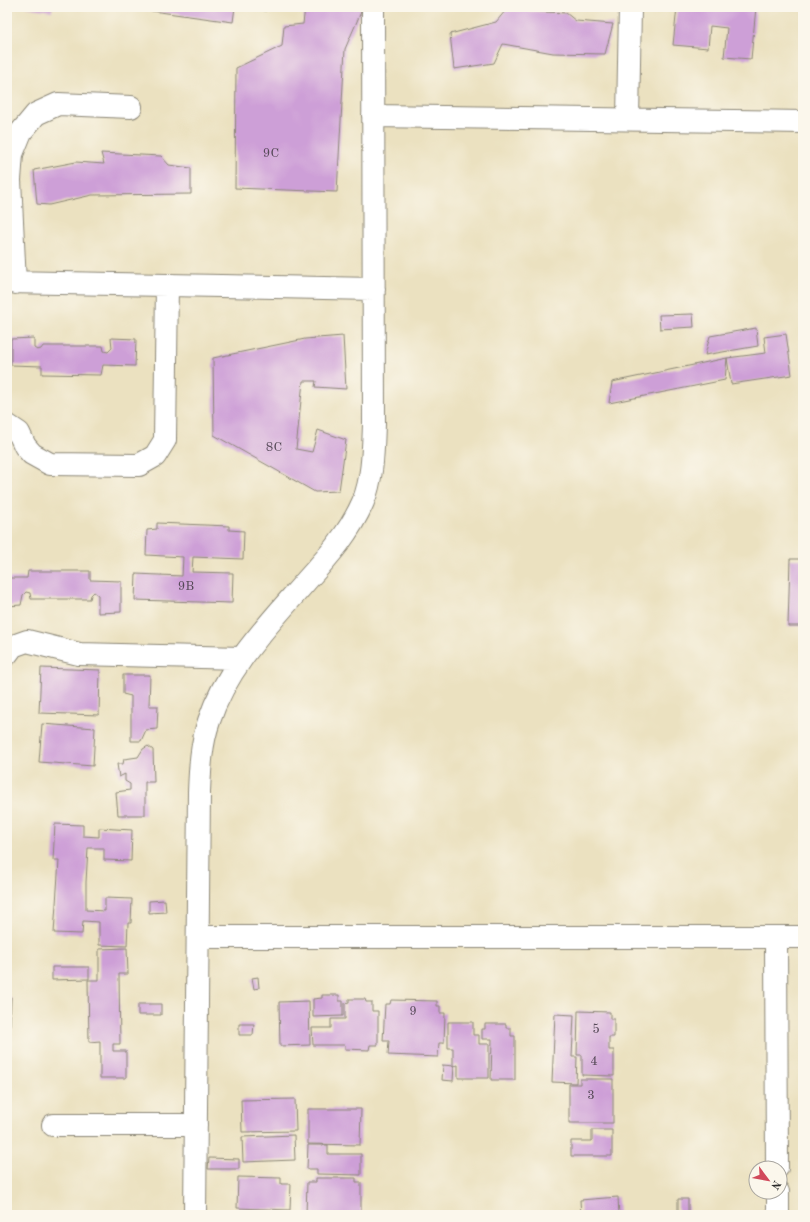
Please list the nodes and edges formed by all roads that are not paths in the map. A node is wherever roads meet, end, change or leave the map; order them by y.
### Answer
1 (373, 7) edge
2 (630, 7) edge
3 (131, 107) dead end
4 (373, 116) junction
5 (628, 119) junction
6 (803, 122) edge
7 (11, 282) edge
8 (167, 285) junction
9 (374, 289) junction
10 (7, 425) edge
11 (7, 654) edge
12 (241, 658) junction
13 (803, 936) edge
14 (198, 937) junction
15 (776, 937) junction
16 (53, 1125) dead end
17 (196, 1125) junction
18 (777, 1160) edge
19 (778, 1200) edge
20 (195, 1215) edge
21 (778, 1215) edge

1 - 4 street
2 - 5 street
3 - 7 street
4 - 5 street
4 - 9 street
5 - 6 street
7 - 8 street
8 - 9 street
8 - 10 street
9 - 12 street
11 - 12 street
12 - 14 street
13 - 15 street
14 - 15 street
14 - 17 street
15 - 18 street
16 - 17 street
17 - 20 street
19 - 21 street

